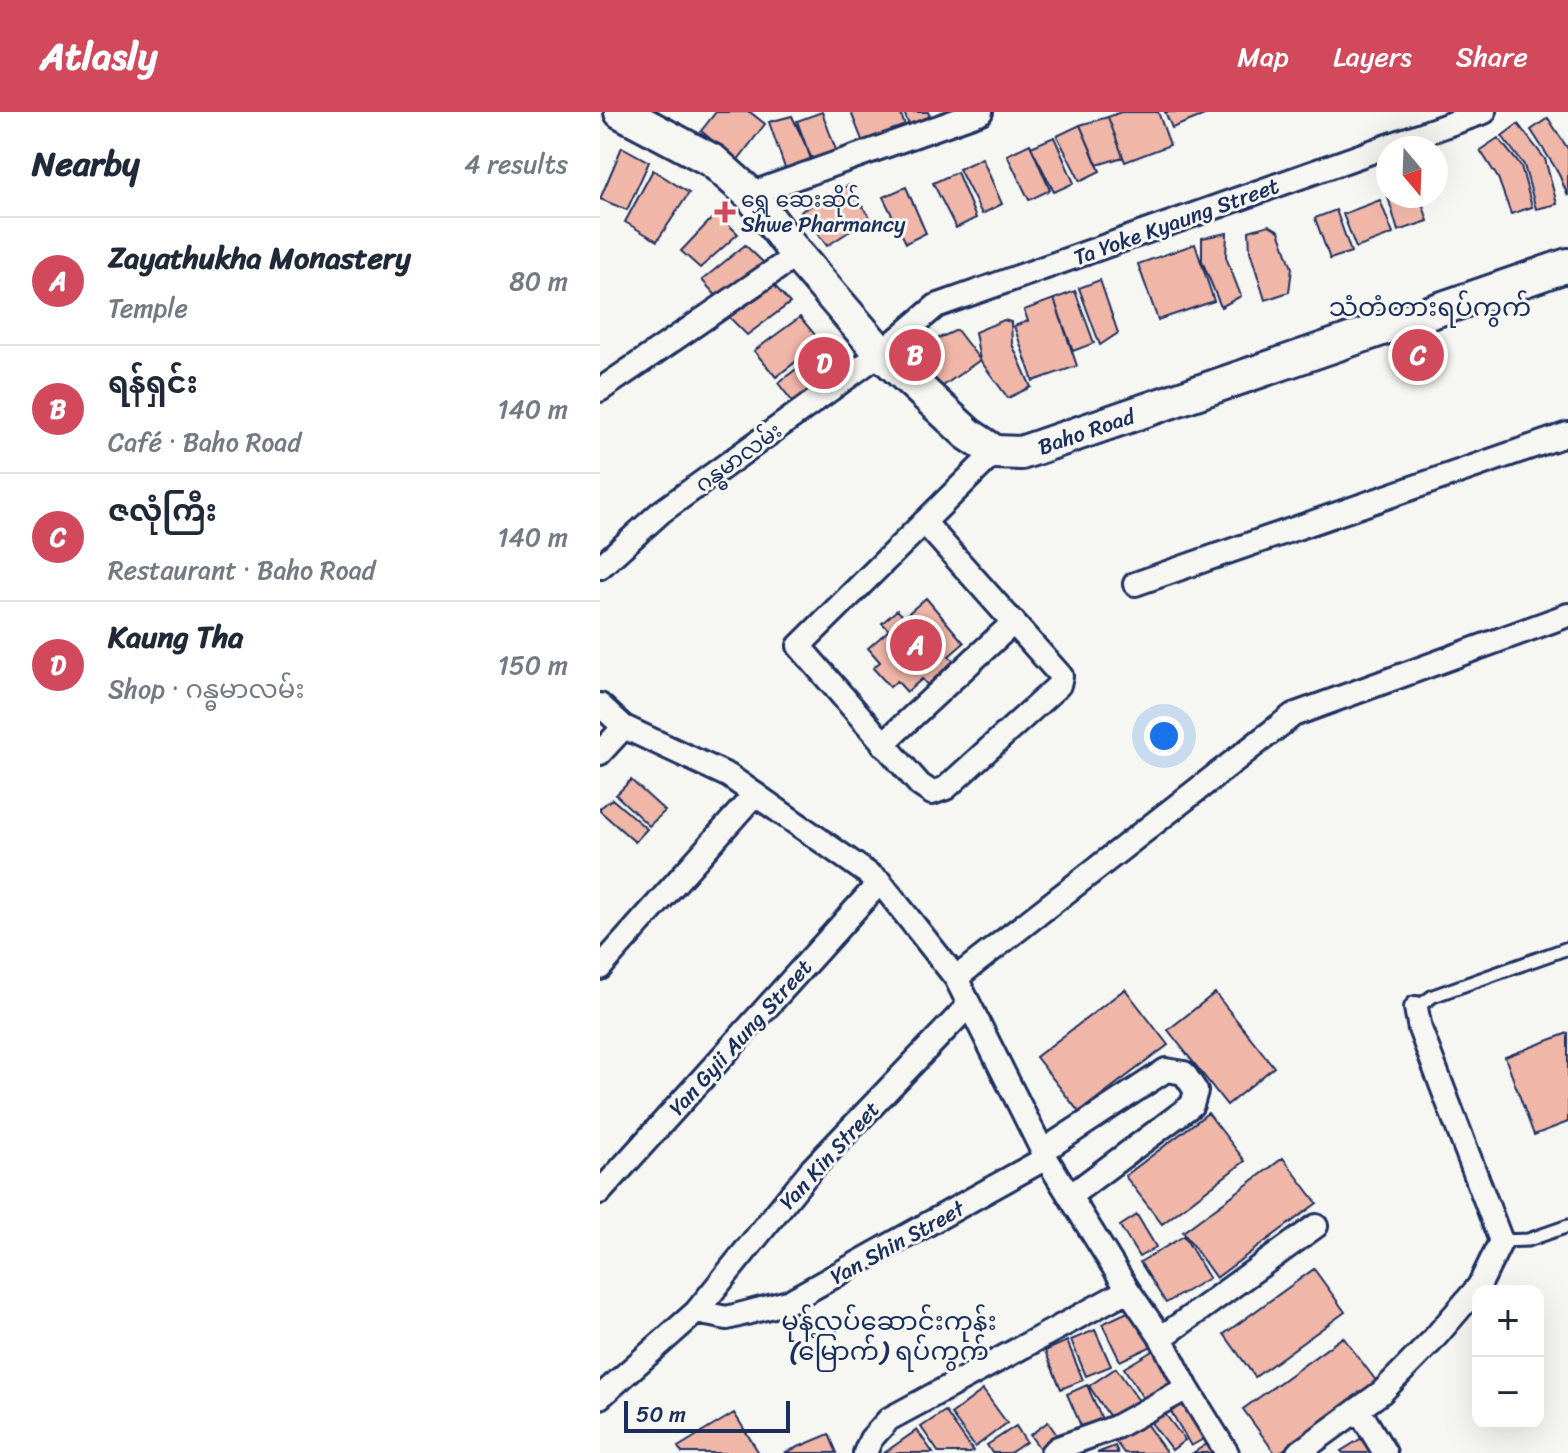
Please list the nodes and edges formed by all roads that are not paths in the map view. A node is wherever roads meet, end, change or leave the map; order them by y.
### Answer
1 (621, 112) edge
2 (981, 112) edge
3 (1484, 112) edge
4 (750, 194) junction
5 (797, 255) junction
6 (1568, 265) edge
7 (881, 353) junction
8 (600, 390) edge
9 (1568, 434) edge
10 (995, 452) junction
11 (924, 522) junction
12 (600, 567) edge
13 (1135, 584) dead end
14 (1568, 615) edge
15 (1014, 622) junction
16 (600, 705) edge
17 (624, 727) junction
18 (883, 744) junction
19 (600, 753) edge
20 (755, 794) junction
21 (880, 882) junction
22 (1568, 948) edge
23 (600, 968) edge
24 (956, 978) junction
25 (969, 1005) junction
26 (1416, 1008) joint
27 (1045, 1155) junction
28 (600, 1192) edge
29 (1070, 1196) junction
30 (1316, 1226) dead end
31 (1568, 1226) edge
32 (1501, 1241) junction
33 (1128, 1290) junction
34 (696, 1312) junction
35 (1161, 1338) junction
36 (1187, 1388) junction
37 (600, 1397) edge
38 (1359, 1410) junction
39 (865, 1453) edge
40 (1052, 1453) edge
41 (1227, 1453) edge
42 (1298, 1453) edge
43 (1385, 1453) edge

1 - 4 main road
2 - 4 street
3 - 7 street, Ta Yoke Kyaung Street
4 - 5 main road
5 - 7 main road
5 - 8 street
6 - 10 main road, Baho Road
7 - 10 main road
7 - 12 street, ဂန္ဓမာလမ်း
9 - 13 street
10 - 11 street
11 - 15 street
11 - 18 street
14 - 24 street
15 - 18 street
15 - 18 street
16 - 17 street
17 - 19 street
17 - 20 street
20 - 21 street
20 - 23 street
21 - 24 street
21 - 28 street, Yan Gyii Aung Street
22 - 26 lane
24 - 25 street
25 - 27 street
25 - 34 street, Yan Kin Street
26 - 32 street
27 - 29 street
27 - 29 street, Yan Shin Street
27 - 34 street, Yan Shin Street
29 - 33 street
30 - 35 street
31 - 32 lane
32 - 38 street
33 - 35 street
33 - 39 street
34 - 37 street, Yan Kin Street
35 - 36 street
36 - 40 street
36 - 41 street
38 - 42 street
38 - 43 street

